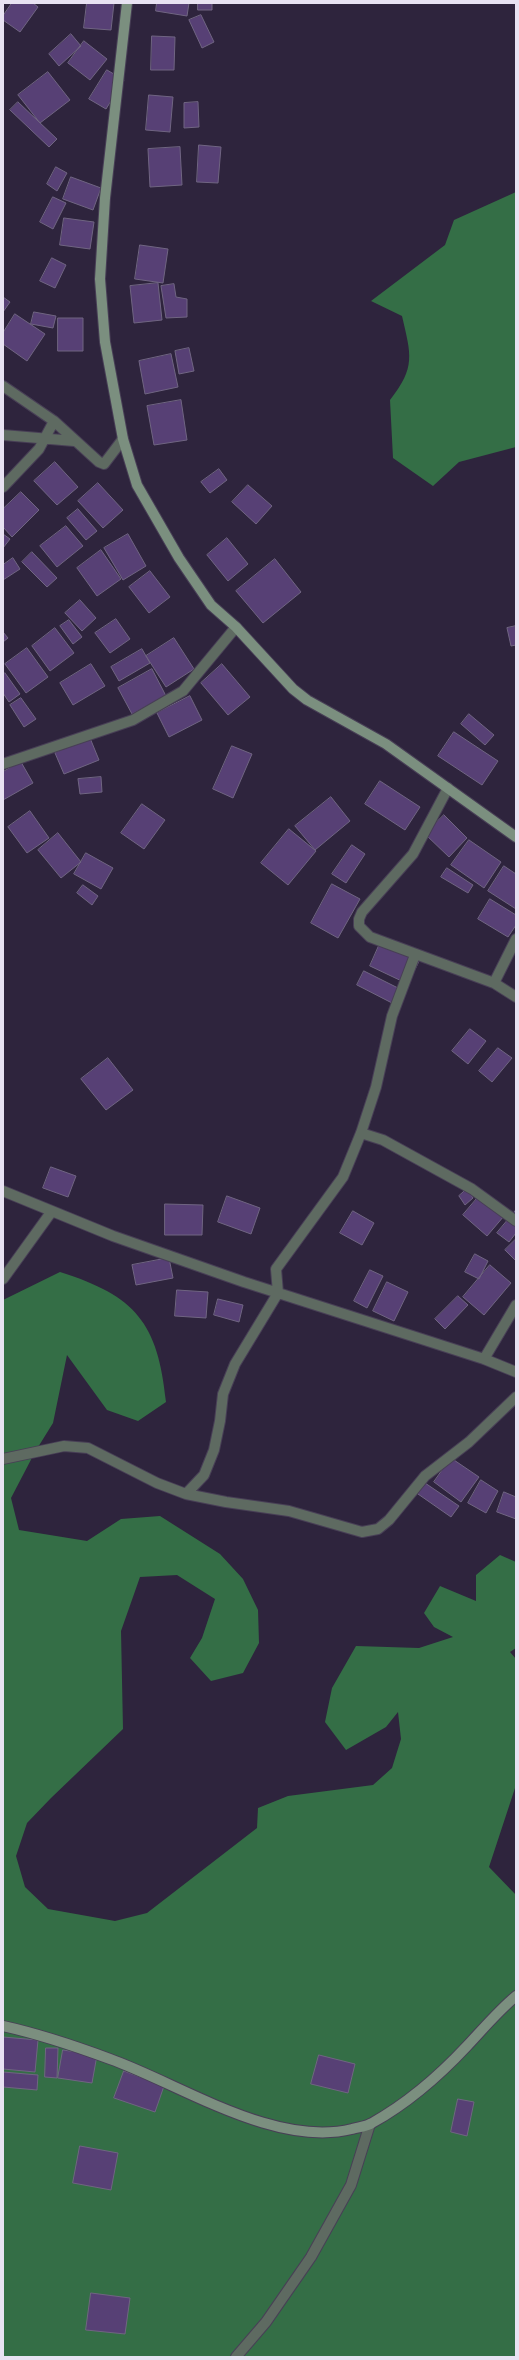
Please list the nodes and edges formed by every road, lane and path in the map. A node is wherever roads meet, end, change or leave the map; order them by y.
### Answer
1 (127, 3) edge
2 (3, 386) edge
3 (54, 421) junction
4 (3, 434) edge
5 (46, 439) junction
6 (123, 439) junction
7 (74, 441) junction
8 (3, 487) edge
9 (236, 627) junction
10 (3, 764) edge
11 (448, 788) junction
12 (516, 837) edge
13 (516, 939) edge
14 (415, 955) junction
15 (494, 983) junction
16 (516, 997) edge
17 (361, 1133) junction
18 (3, 1191) edge
19 (52, 1211) junction
20 (516, 1221) edge
21 (3, 1279) edge
22 (278, 1293) junction
23 (516, 1305) edge
24 (484, 1359) junction
25 (516, 1372) edge
26 (516, 1398) edge
27 (3, 1459) edge
28 (186, 1494) junction
29 (516, 1996) edge
30 (3, 2026) edge
31 (370, 2124) junction
32 (236, 2357) edge

1 - 6 street
2 - 3 street
3 - 5 street
3 - 7 street
4 - 5 street
5 - 7 street
5 - 8 street
6 - 7 street
6 - 9 street
9 - 10 street
9 - 11 street
11 - 12 street
11 - 14 street
13 - 15 street
14 - 15 street
14 - 17 street
15 - 16 street
17 - 20 street
17 - 22 street
18 - 19 street
19 - 21 street
19 - 22 street
22 - 24 street
22 - 28 street
23 - 24 street
24 - 25 street
26 - 28 street
27 - 28 street
29 - 31 street
30 - 31 street
31 - 32 street

